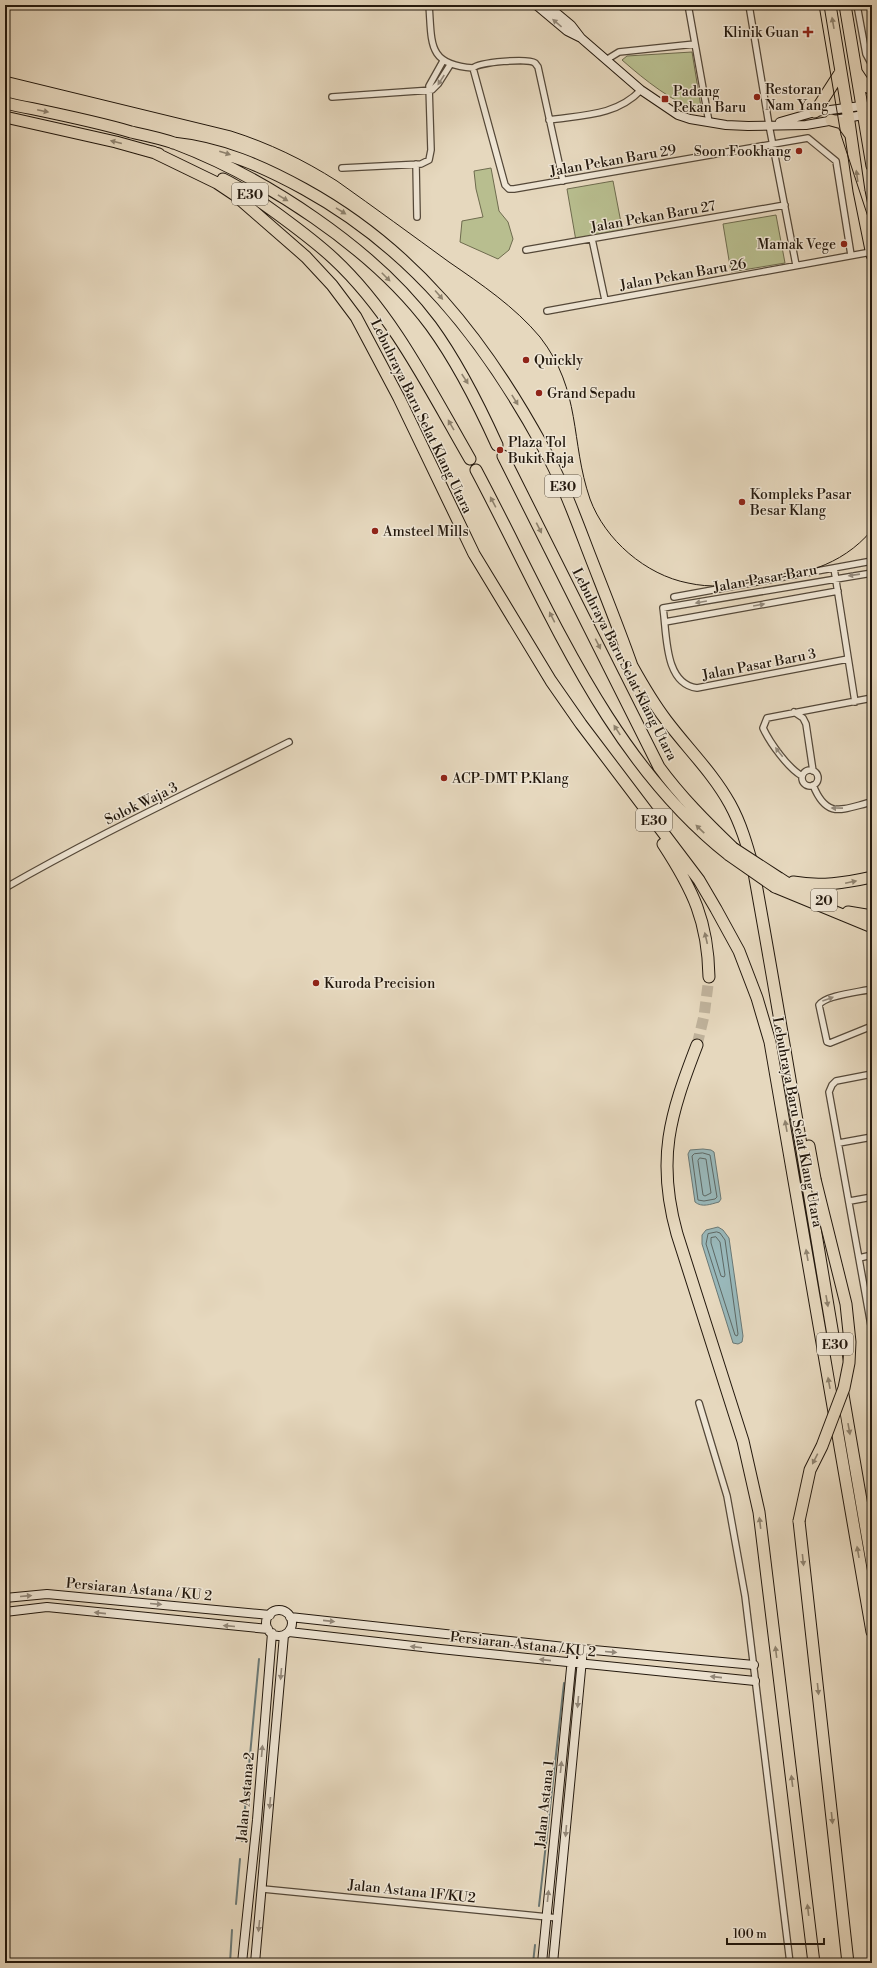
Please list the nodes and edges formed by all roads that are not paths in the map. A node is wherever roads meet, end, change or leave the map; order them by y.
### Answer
1 (429, 5) edge
2 (536, 5) edge
3 (548, 5) edge
4 (554, 5) edge
5 (749, 5) edge
6 (830, 5) edge
7 (845, 5) edge
8 (857, 5) edge
9 (689, 10) dead end
10 (558, 14) junction
11 (581, 38) junction
12 (851, 39) junction
13 (695, 44) junction
14 (606, 60) junction
15 (443, 61) junction
16 (450, 65) junction
17 (872, 65) edge
18 (473, 68) junction
19 (840, 73) junction
20 (641, 90) junction
21 (872, 90) edge
22 (429, 91) junction
23 (332, 97) dead end
24 (5, 103) edge
25 (867, 110) edge
26 (815, 112) junction
27 (848, 113) junction
28 (5, 117) edge
29 (549, 120) junction
30 (831, 120) junction
31 (709, 122) junction
32 (769, 125) junction
33 (851, 136) junction
34 (173, 142) junction
35 (773, 144) junction
36 (153, 152) junction
37 (872, 158) edge
38 (416, 164) junction
39 (342, 168) dead end
40 (563, 181) junction
41 (785, 205) junction
42 (417, 217) dead end
43 (592, 239) junction
44 (526, 250) dead end
45 (872, 253) edge
46 (851, 255) junction
47 (796, 265) junction
48 (605, 300) junction
49 (547, 311) dead end
50 (497, 444) dead end
51 (502, 456) dead end
52 (470, 459) dead end
53 (476, 470) dead end
54 (872, 561) edge
55 (834, 568) junction
56 (872, 572) edge
57 (836, 578) junction
58 (838, 591) junction
59 (674, 597) dead end
60 (663, 608) joint
61 (665, 622) junction
62 (848, 659) junction
63 (872, 698) edge
64 (855, 702) junction
65 (815, 709) junction
66 (794, 712) junction
67 (806, 724) junction
68 (289, 742) dead end
69 (813, 771) junction
70 (802, 776) junction
71 (813, 785) junction
72 (627, 786) junction
73 (872, 802) edge
74 (731, 851) junction
75 (872, 877) edge
76 (780, 882) junction
77 (5, 888) edge
78 (798, 898) junction
79 (868, 916) edge
80 (872, 927) edge
81 (709, 977) tunnel mouth
82 (872, 989) edge
83 (872, 1026) edge
84 (696, 1045) tunnel mouth
85 (872, 1074) edge
86 (799, 1124) junction
87 (872, 1137) edge
88 (839, 1143) junction
89 (872, 1197) edge
90 (850, 1201) junction
91 (872, 1256) edge
92 (859, 1258) junction
93 (871, 1314) edge
94 (872, 1331) edge
95 (699, 1403) dead end
96 (872, 1563) edge
97 (5, 1598) edge
98 (5, 1612) edge
99 (270, 1615) junction
100 (290, 1617) junction
101 (270, 1631) junction
102 (872, 1632) edge
103 (286, 1633) junction
104 (573, 1648) junction
105 (583, 1649) junction
106 (571, 1662) junction
107 (582, 1663) junction
108 (754, 1665) junction
109 (755, 1681) junction
110 (257, 1820) junction
111 (263, 1889) junction
112 (546, 1916) junction
113 (558, 1918) junction
114 (243, 1954) junction
115 (242, 1963) edge
116 (255, 1963) edge
117 (542, 1963) edge
118 (553, 1963) edge
119 (790, 1963) edge
120 (814, 1963) edge
121 (848, 1963) edge

1 - 15 street
11 -> 2 street
3 - 10 street
4 - 10 street
5 - 32 street
19 -> 6 highway
7 - 12 highway
8 - 17 street
9 - 13 street
10 - 11 street
11 - 14 street
12 - 21 highway
12 - 25 highway
13 - 14 street
13 - 31 street
14 - 20 street
15 - 16 street
15 - 22 street
16 - 18 street
16 -> 22 street
18 - 29 street
18 - 40 street, Jalan Pekan Baru 29
19 - 26 highway
19 - 27 highway
20 - 29 street
20 - 31 street
22 - 23 street
22 - 38 street
24 -> 34 highway, Lebuhraya Baru Selat Klang Utara / E30
25 - 27 street
25 - 37 highway
26 - 27 street
26 - 32 street
27 - 30 street
27 - 33 highway
36 -> 28 highway, Lebuhraya Baru Selat Klang Utara / E30
29 - 40 street
30 - 32 street
30 - 33 highway
31 - 32 street
32 - 35 street
45 -> 33 highway
34 -> 50 highway, Lebuhraya Baru Selat Klang Utara / E30
34 -> 86 highway, Lebuhraya Baru Selat Klang Utara / E30
35 - 40 street, Jalan Pekan Baru 29
35 - 41 street
35 - 46 street, Jalan Pekan Baru 29
52 -> 36 highway, Lebuhraya Baru Selat Klang Utara / E30
36 - 72 highway, Lebuhraya Baru Selat Klang Utara / E30
38 - 39 street
38 - 42 street
41 - 43 street, Jalan Pekan Baru 27
41 - 47 street
43 - 44 street, Jalan Pekan Baru 27
43 - 48 street
45 - 46 street, Jalan Pekan Baru 26
46 - 47 street, Jalan Pekan Baru 26
47 - 48 street, Jalan Pekan Baru 26
48 - 49 street, Jalan Pekan Baru 26
51 -> 74 highway, Lebuhraya Baru Selat Klang Utara / E30
74 -> 53 highway, Lebuhraya Baru Selat Klang Utara / E30
54 - 55 street
55 - 57 street
55 - 59 street
56 -> 57 street, Jalan Pasar Baru
57 - 58 street
57 -> 60 street, Jalan Pasar Baru
61 -> 58 street
58 - 62 street
60 - 61 street, Jalan Pasar Baru 3
61 - 62 street, Jalan Pasar Baru 3
62 - 64 street
63 - 64 street
64 - 65 street
65 - 66 street
65 - 67 street
66 - 67 street
70 -> 66 street
67 - 69 street
68 - 77 street, Solok Waja 3
69 - 70 street
69 - 71 street
70 - 71 street
73 -> 71 street
81 -> 72 highway
102 -> 72 highway, Lebuhraya Baru Selat Klang Utara / E30
74 - 76 highway, 20, bridge
76 -> 75 highway
76 - 78 highway, 20
76 - 79 highway, 20
78 - 79 highway, 20
78 - 80 highway
83 -> 82 street
120 -> 84 highway
85 - 88 street
86 -> 96 highway, Lebuhraya Baru Selat Klang Utara / E30
86 -> 121 highway, bridge
87 - 88 street
88 - 90 street
89 - 90 street
90 - 92 street
91 - 92 street
92 - 93 street
93 - 94 street
95 - 108 street
97 -> 99 street, Persiaran Astana / KU 2
101 -> 98 street, Persiaran Astana / KU 2
99 - 100 street
99 - 101 street
100 - 103 street
100 -> 104 street, Persiaran Astana / KU 2
101 - 103 street
110 -> 101 street, Jalan Astana 2
106 -> 103 street, Persiaran Astana / KU 2
103 -> 111 street, Jalan Astana 2
104 - 105 street, Persiaran Astana / KU 2
104 - 106 street, Jalan Astana 1
105 - 107 street, Jalan Astana 1
105 -> 108 street, Persiaran Astana / KU 2
106 - 107 street, Persiaran Astana / KU 2
112 -> 106 street, Jalan Astana 1
109 -> 107 street, Persiaran Astana / KU 2
107 -> 113 street, Jalan Astana 1
108 - 109 street
109 - 119 street
110 - 111 street
110 - 114 street, Jalan Astana 2
111 - 112 street, Jalan Astana 1F/KU2
111 - 114 street
111 -> 116 street, Jalan Astana 2
112 - 113 street, Jalan Astana 1F/KU2
112 - 117 street, Jalan Astana 1
113 - 118 street, Jalan Astana 1
114 - 115 street, Jalan Astana 2

